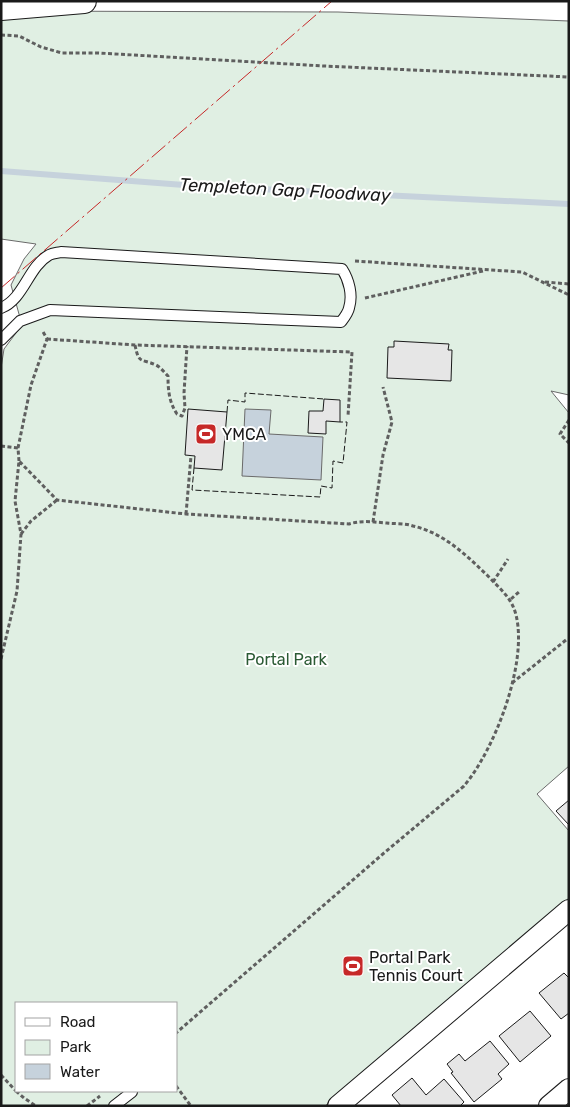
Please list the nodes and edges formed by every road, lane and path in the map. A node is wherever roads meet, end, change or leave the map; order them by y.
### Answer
1 (84, 1) edge
2 (1, 8) edge
3 (1, 35) edge
4 (569, 77) edge
5 (489, 270) dead end
6 (542, 281) dead end
7 (569, 284) edge
8 (350, 302) junction
9 (1, 308) edge
10 (39, 325) dead end
11 (46, 339) junction
12 (1, 340) edge
13 (135, 344) junction
14 (187, 346) junction
15 (382, 387) dead end
16 (348, 416) dead end
17 (569, 420) edge
18 (569, 443) edge
19 (1, 446) edge
20 (18, 448) junction
21 (191, 456) dead end
22 (19, 461) junction
23 (57, 500) junction
24 (186, 514) junction
25 (373, 522) junction
26 (21, 534) junction
27 (508, 559) dead end
28 (493, 582) junction
29 (520, 591) dead end
30 (511, 599) junction
31 (566, 640) dead end
32 (1, 659) edge
33 (512, 683) junction
34 (569, 910) edge
35 (178, 1032) edge
36 (1, 1075) edge
37 (178, 1089) edge
38 (569, 1089) edge
39 (15, 1090) edge
40 (17, 1092) edge
41 (105, 1092) edge
42 (132, 1092) edge
43 (36, 1106) edge
44 (86, 1106) edge
45 (114, 1106) edge
46 (191, 1106) edge
47 (338, 1106) edge
48 (549, 1106) edge

1 - 2 street
3 - 4 path
5 - 8 path
6 - 7 path
8 - 9 lane
8 - 12 lane
10 - 11 path
11 - 13 path
11 - 20 path
13 - 14 path
13 - 14 path
14 - 16 path
15 - 25 path
17 - 18 path
19 - 20 path
20 - 22 path
21 - 24 path
22 - 23 path
22 - 26 path
23 - 24 path
23 - 26 path
24 - 25 path
25 - 28 path
26 - 32 path
27 - 28 path
28 - 30 path
29 - 30 path
30 - 33 path
31 - 33 path
33 - 35 path
34 - 47 street
36 - 39 path
37 - 46 path
38 - 48 street
40 - 43 path
41 - 44 path
42 - 45 lane

